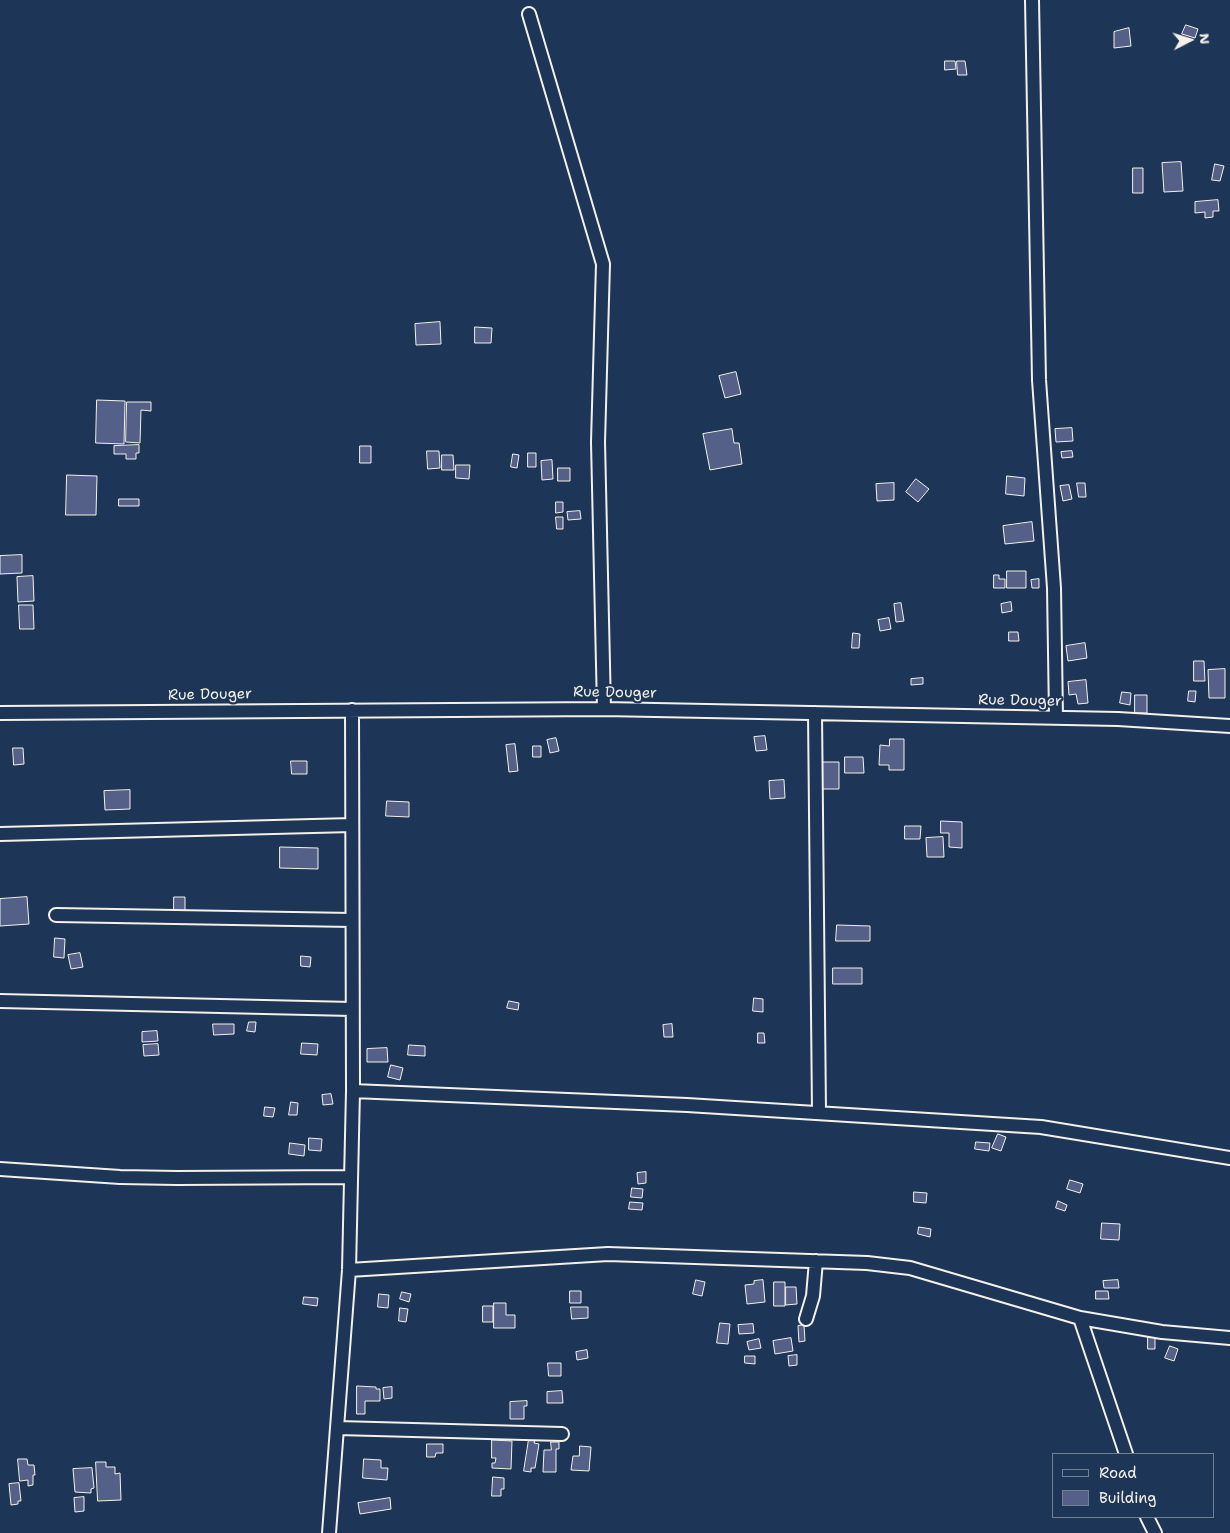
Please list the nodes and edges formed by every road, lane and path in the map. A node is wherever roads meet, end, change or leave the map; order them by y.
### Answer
1 (1032, 0) edge
2 (529, 14) dead end
3 (604, 709) junction
4 (352, 710) junction
5 (0, 713) edge
6 (815, 713) junction
7 (1056, 718) junction
8 (1230, 726) edge
9 (352, 825) junction
10 (0, 834) edge
11 (56, 916) dead end
12 (352, 920) junction
13 (0, 1001) edge
14 (352, 1009) junction
15 (353, 1091) junction
16 (819, 1112) junction
17 (1230, 1158) edge
18 (0, 1168) edge
19 (351, 1177) junction
20 (816, 1261) junction
21 (349, 1270) junction
22 (806, 1318) dead end
23 (1080, 1318) junction
24 (1230, 1338) edge
25 (338, 1428) junction
26 (562, 1434) dead end
27 (1126, 1453) edge
28 (1148, 1518) edge
29 (329, 1533) edge
30 (1155, 1533) edge

1 - 7 street
2 - 3 street
3 - 4 street, Rue Douger
3 - 6 street, Rue Douger
4 - 5 street, Rue Douger
4 - 9 street
6 - 7 street, Rue Douger
6 - 16 street
7 - 8 street, Rue Douger
9 - 10 street
9 - 12 street
11 - 12 street
12 - 14 street
13 - 14 street
14 - 15 street
15 - 16 street
15 - 19 street
16 - 17 street
18 - 19 street
19 - 21 street
20 - 21 street
20 - 22 street
20 - 23 street
21 - 25 street
23 - 24 street
23 - 27 street
25 - 26 street
25 - 29 street
28 - 30 street

